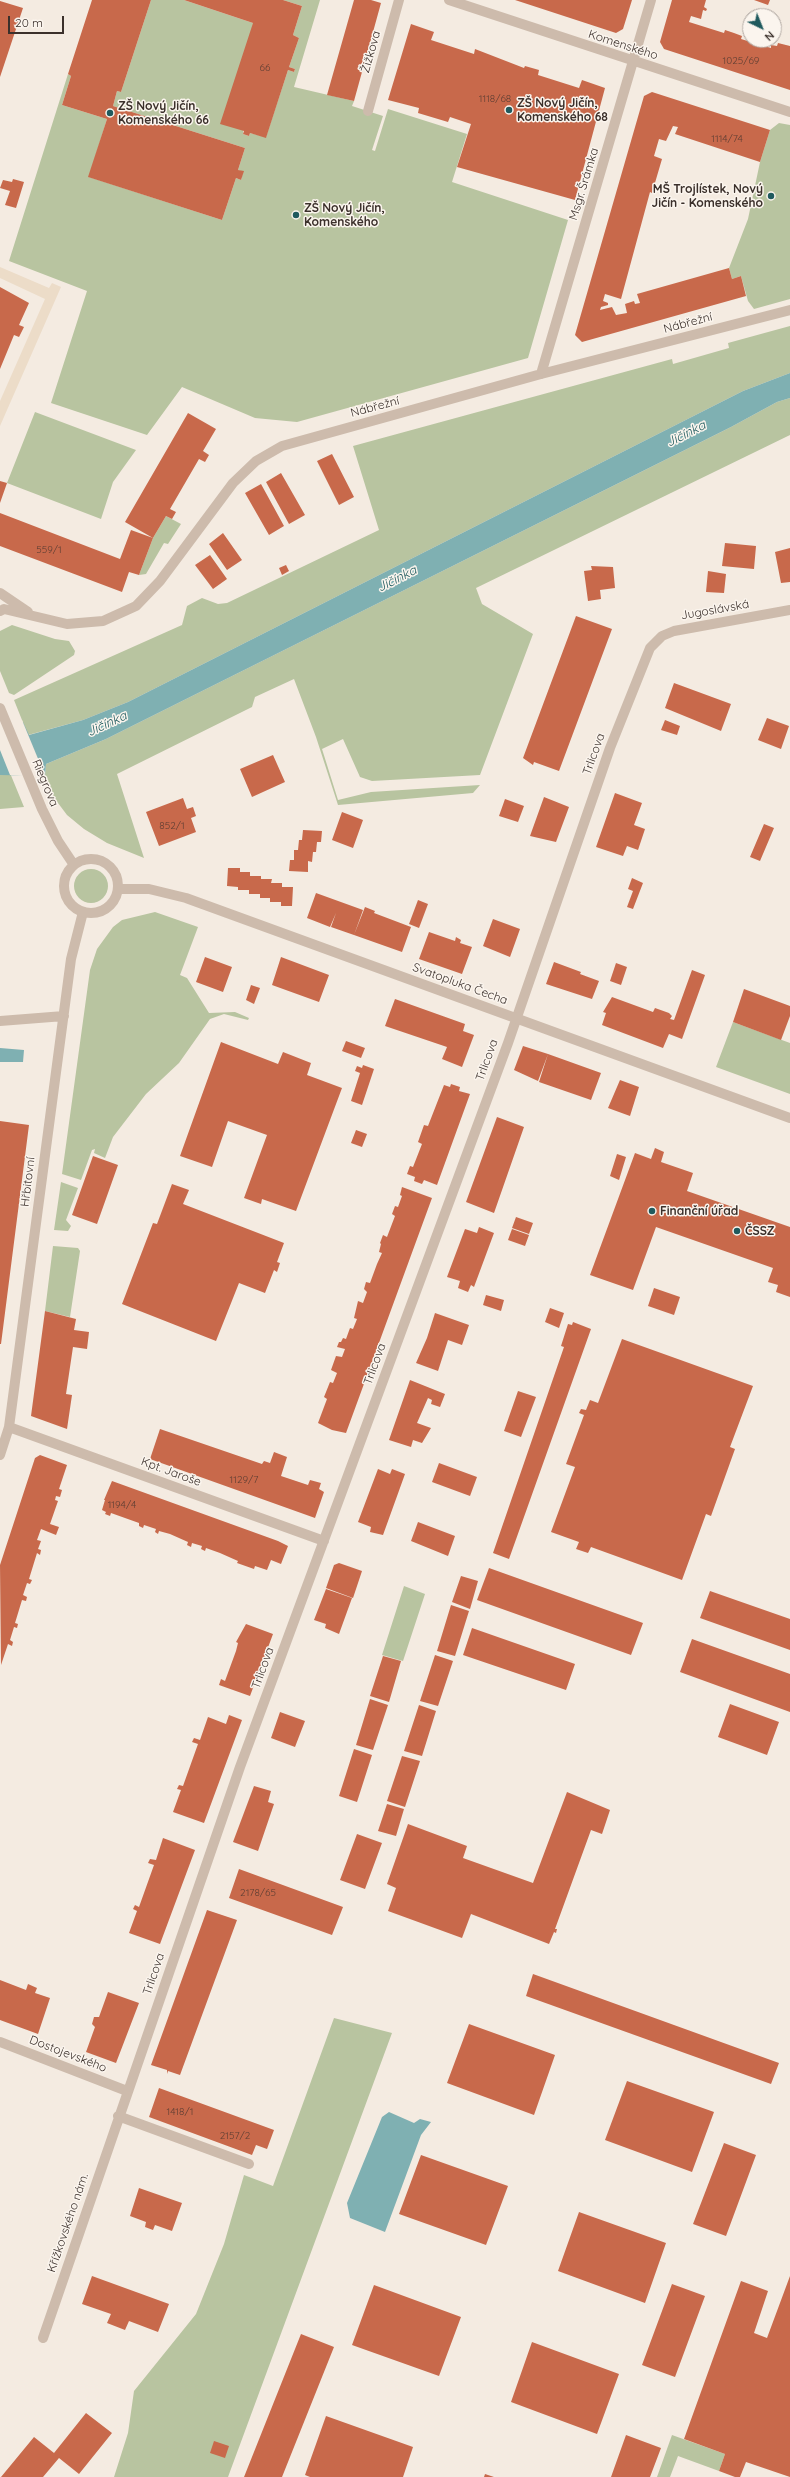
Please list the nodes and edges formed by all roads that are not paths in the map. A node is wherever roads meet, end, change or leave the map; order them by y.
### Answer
1 (399, 0) edge
2 (449, 0) edge
3 (651, 0) edge
4 (634, 62) junction
5 (368, 111) dead end
6 (790, 112) edge
7 (790, 310) edge
8 (541, 374) junction
9 (0, 593) edge
10 (790, 610) edge
11 (0, 611) edge
12 (33, 615) junction
13 (650, 648) joint
14 (1, 710) edge
15 (74, 865) junction
16 (118, 889) junction
17 (83, 912) junction
18 (64, 1016) junction
19 (516, 1018) junction
20 (0, 1022) edge
21 (790, 1118) edge
22 (9, 1427) junction
23 (0, 1454) edge
24 (324, 1541) junction
25 (0, 2042) edge
26 (127, 2091) junction
27 (118, 2116) junction
28 (249, 2164) dead end
29 (43, 2338) dead end

1 - 5 street, Žižkova
2 - 4 street, Komenského
3 - 4 street, Msgr. Šrámka
4 - 6 street, Komenského
4 - 8 street, Msgr. Šrámka
7 - 8 street, Nábřežní
8 - 12 street, Nábřežní
9 - 12 street, Nábřežní
10 - 13 street, Jugoslávská
11 - 12 street, Nábřežní
13 - 19 street, Trlicova
14 - 15 street, Riegrova
15 - 16 street
15 - 17 street
16 - 17 street
16 - 19 street, Svatopluka Čecha
17 - 18 street, Hřbitovní
18 - 20 street
18 - 22 street, Hřbitovní
19 - 21 street, Svatopluka Čecha
19 - 24 street, Trlicova
22 - 23 street, Hřbitovní
22 - 24 street, Kpt. Jaroše
24 - 26 street, Trlicova
25 - 26 street, Dostojevského
26 - 27 street, Křížkovského nám.
27 - 28 street
27 - 29 street, Křížkovského nám.

